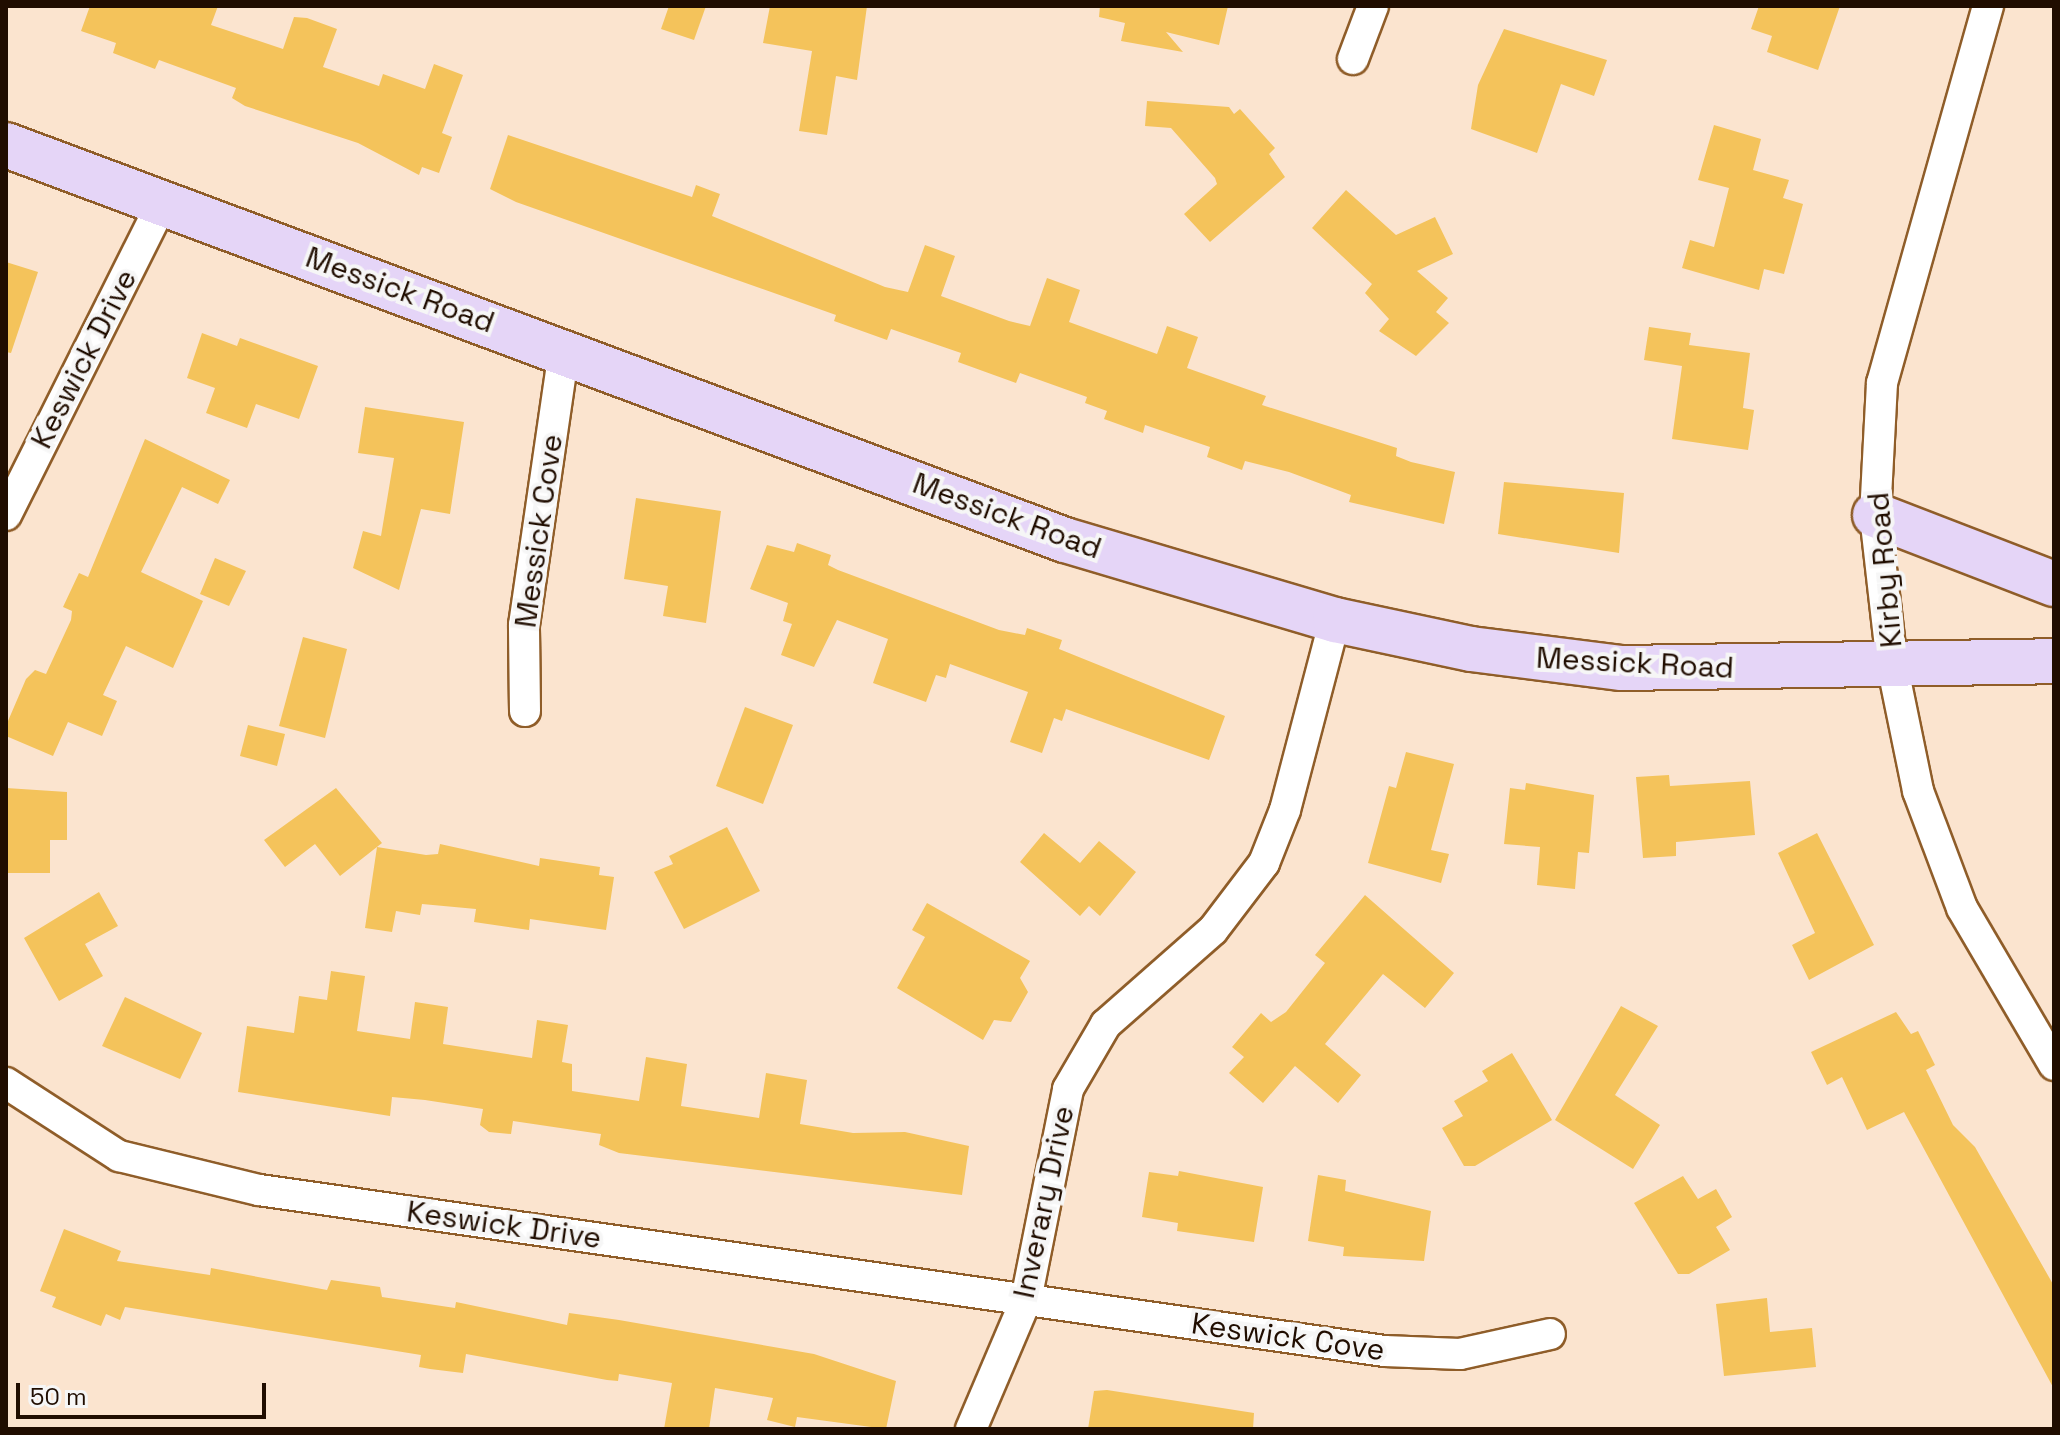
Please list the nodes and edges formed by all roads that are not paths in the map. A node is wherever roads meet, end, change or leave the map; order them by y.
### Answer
1 (1373, 6) edge
2 (1988, 6) edge
3 (1353, 59) dead end
4 (6, 145) edge
5 (162, 203) junction
6 (564, 351) junction
7 (6, 515) edge
8 (1875, 515) junction
9 (2054, 584) edge
10 (1335, 620) junction
11 (2054, 661) edge
12 (1892, 664) junction
13 (525, 711) dead end
14 (2054, 1065) edge
15 (6, 1083) edge
16 (1026, 1300) junction
17 (1550, 1334) dead end
18 (971, 1429) edge

1 - 3 street
2 - 8 street, Kirby Road
4 - 5 street, Messick Road
5 - 6 street, Messick Road
5 - 7 street, Keswick Drive
6 - 10 street, Messick Road
6 - 13 street, Messick Cove
8 - 9 street
8 - 12 street, Kirby Road
10 - 12 street, Messick Road
10 - 16 street, Inverary Drive
11 - 12 street, Messick Road
12 - 14 street, Kirby Road
15 - 16 street, Keswick Drive
16 - 17 street, Keswick Cove
16 - 18 street, Inverary Drive

